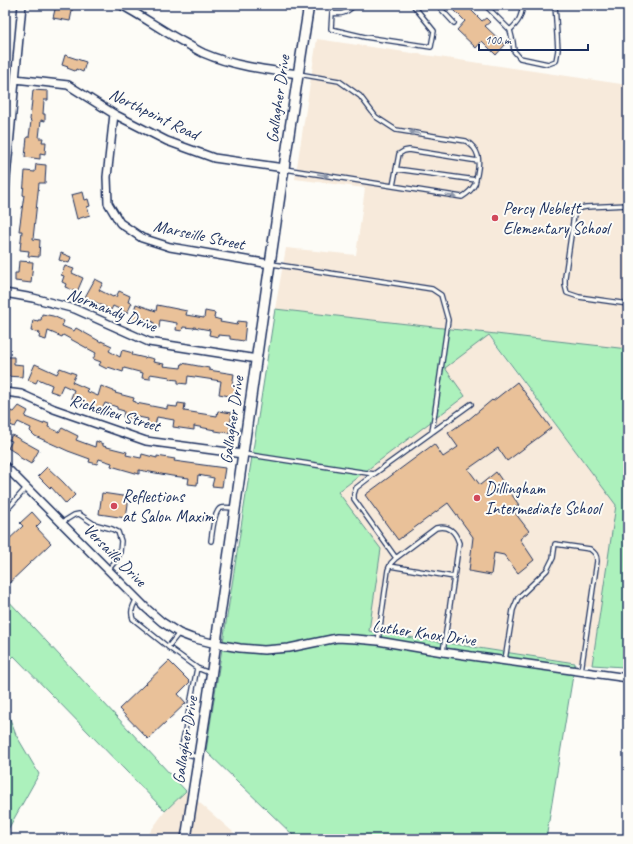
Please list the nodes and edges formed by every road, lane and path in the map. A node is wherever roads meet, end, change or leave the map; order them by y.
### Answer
1 (22, 5) edge
2 (121, 5) edge
3 (309, 5) edge
4 (334, 5) edge
5 (355, 5) edge
6 (413, 5) edge
7 (441, 5) edge
8 (485, 5) edge
9 (523, 5) edge
10 (555, 5) edge
11 (332, 13) junction
12 (454, 23) dead end
13 (510, 30) junction
14 (298, 74) junction
15 (15, 79) junction
16 (114, 114) junction
17 (478, 161) junction
18 (284, 168) junction
19 (396, 169) junction
20 (476, 180) junction
21 (393, 186) junction
22 (5, 189) edge
23 (628, 205) edge
24 (270, 264) junction
25 (5, 293) edge
26 (628, 304) edge
27 (257, 359) junction
28 (5, 392) edge
29 (471, 404) dead end
30 (432, 432) junction
31 (243, 454) junction
32 (5, 466) edge
33 (374, 474) junction
34 (26, 488) junction
35 (235, 508) junction
36 (5, 512) edge
37 (61, 522) junction
38 (211, 541) dead end
39 (396, 558) junction
40 (390, 566) junction
41 (108, 570) junction
42 (454, 577) junction
43 (137, 598) junction
44 (179, 633) junction
45 (378, 641) junction
46 (216, 644) junction
47 (168, 647) junction
48 (443, 652) junction
49 (505, 660) junction
50 (196, 668) junction
51 (581, 671) junction
52 (212, 674) junction
53 (628, 678) edge
54 (198, 758) junction
55 (186, 839) edge

1 - 15 street
2 - 14 street
3 - 14 street, Gallagher Drive
4 - 11 lane
5 - 11 lane
6 - 11 lane
7 - 12 lane
8 - 13 lane
9 - 13 lane
10 - 13 lane
17 -> 14 lane
14 - 18 street, Gallagher Drive
15 - 16 street, Northpoint Road
15 - 22 street
16 - 18 street, Northpoint Road
16 - 24 street, Marseille Street
17 - 19 lane
17 - 20 lane
18 -> 21 lane
18 - 24 street, Gallagher Drive
19 - 20 lane
19 - 21 lane
21 -> 20 lane
23 - 26 lane
24 - 27 street, Gallagher Drive
24 - 30 lane
25 - 27 street, Normandy Drive
27 - 31 street, Gallagher Drive
28 - 31 street, Richellieu Street
29 - 30 lane
30 - 33 lane
31 - 33 lane
31 - 35 street, Gallagher Drive
32 - 34 street, Versaille Drive
33 - 39 lane
34 - 36 lane
34 - 37 street, Versaille Drive
35 - 38 lane
35 - 46 street, Gallagher Drive
37 - 41 street, Versaille Drive
37 - 41 lane
39 - 40 lane
39 - 42 lane
40 - 42 lane
40 - 45 lane
41 - 43 street, Versaille Drive
42 - 48 lane
43 - 44 street, Versaille Drive
43 - 47 lane
44 - 46 street, Versaille Drive
44 - 47 lane
45 - 46 street, Luther Knox Drive
45 - 48 street, Luther Knox Drive
46 - 52 street, Gallagher Drive
47 - 50 lane
48 - 49 street, Luther Knox Drive
49 - 51 street, Luther Knox Drive
49 - 51 lane
50 - 52 lane
50 - 54 lane
51 - 53 street, Luther Knox Drive
52 - 54 street, Gallagher Drive
54 - 55 street, Gallagher Drive

